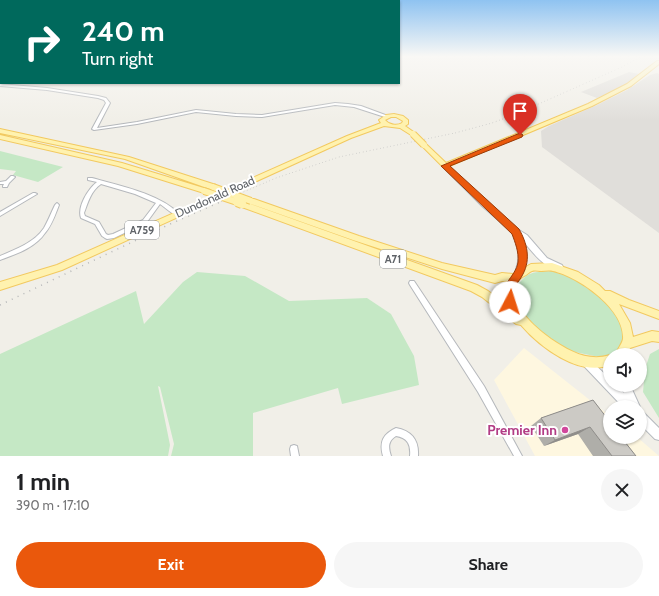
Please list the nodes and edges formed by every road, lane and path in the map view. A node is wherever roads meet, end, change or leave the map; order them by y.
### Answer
1 (638, 78) edge
2 (0, 85) edge
3 (386, 116) junction
4 (384, 124) junction
5 (401, 126) junction
6 (0, 131) edge
7 (0, 137) edge
8 (445, 166) junction
9 (13, 177) dead end
10 (90, 179) dead end
11 (100, 182) junction
12 (0, 183) edge
13 (35, 194) dead end
14 (159, 202) junction
15 (246, 203) junction
16 (57, 205) dead end
17 (0, 214) edge
18 (177, 214) junction
19 (516, 232) junction
20 (0, 258) edge
21 (568, 272) junction
22 (517, 276) junction
23 (412, 283) dead end
24 (0, 286) edge
25 (603, 292) junction
26 (659, 315) edge
27 (535, 332) junction
28 (659, 337) edge
29 (630, 343) junction
30 (626, 348) edge
31 (586, 362) junction
32 (603, 362) edge
33 (623, 400) edge
34 (647, 423) edge
35 (659, 435) edge
36 (387, 456) edge
37 (414, 456) edge
38 (518, 456) edge

1 - 8 main road
2 - 3 street
3 - 4 main road
3 - 5 main road
4 - 5 main road
4 - 18 main road, Dundonald Road / A759
5 - 8 main road, bridge
6 - 15 main road, A71, bridge
7 - 15 main road, A71, bridge
8 - 19 main road
9 - 12 street
10 - 11 street
11 - 14 street
11 - 14 street
13 - 17 street
14 - 18 street
15 - 22 main road, A71
15 - 27 main road, A71
16 - 20 street
18 - 24 main road, Dundonald Road / A759
19 - 21 main road
19 - 22 main road
21 - 22 main road, A71
21 - 25 main road, A71
22 - 27 main road, A71
23 - 38 street
25 - 26 main road, A71
25 - 29 main road, A71
27 - 31 main road, A71
28 - 29 main road
29 - 30 main road
31 - 32 main road, A71
31 - 33 main road
34 - 35 main road
36 - 37 street

